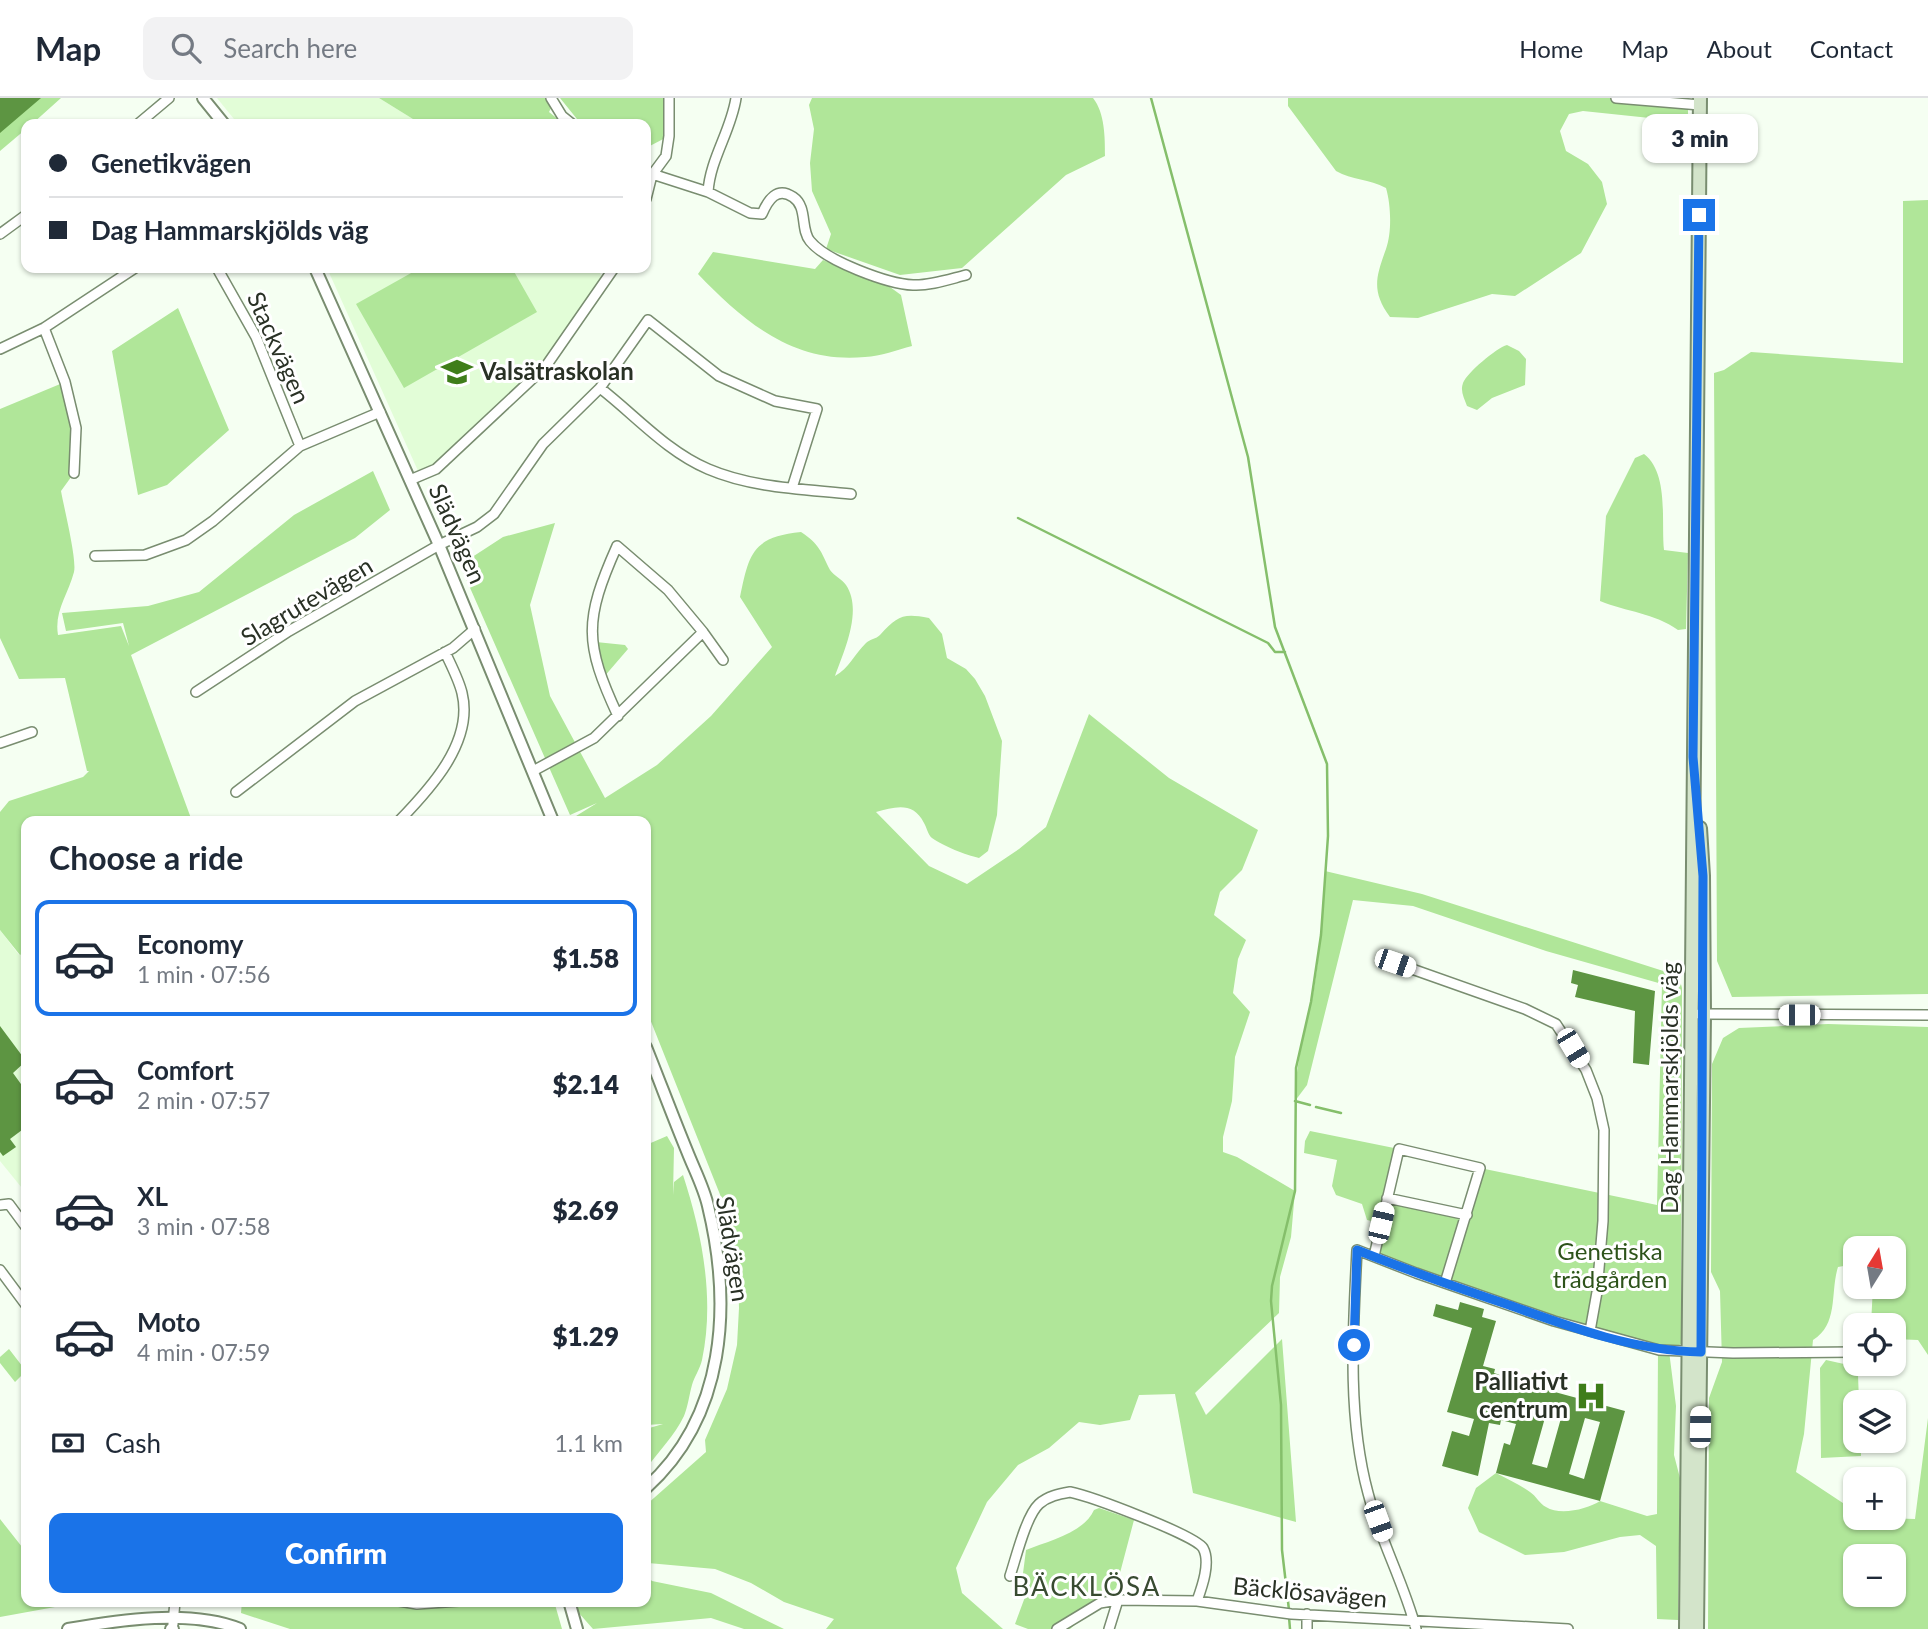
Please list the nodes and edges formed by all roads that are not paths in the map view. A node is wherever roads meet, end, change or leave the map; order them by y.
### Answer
1 (169, 98) edge
2 (203, 98) edge
3 (551, 98) edge
4 (669, 98) edge
5 (736, 98) edge
6 (1616, 98) edge
7 (1700, 101) edge
8 (144, 119) edge
9 (220, 119) edge
10 (566, 119) edge
11 (651, 171) edge
12 (651, 174) edge
13 (708, 192) junction
14 (21, 219) edge
15 (0, 234) edge
16 (127, 273) edge
17 (220, 273) edge
18 (317, 273) edge
19 (611, 273) edge
20 (966, 275) dead end
21 (44, 328) junction
22 (0, 349) edge
23 (600, 388) junction
24 (380, 412) junction
25 (300, 446) junction
26 (74, 473) dead end
27 (410, 481) junction
28 (792, 488) junction
29 (850, 494) dead end
30 (439, 545) junction
31 (95, 556) dead end
32 (475, 629) junction
33 (703, 632) junction
34 (445, 653) junction
35 (723, 660) dead end
36 (196, 692) dead end
37 (618, 716) junction
38 (32, 732) dead end
39 (0, 743) edge
40 (1693, 757) junction
41 (533, 771) junction
42 (236, 792) dead end
43 (404, 816) edge
44 (551, 816) edge
45 (1395, 963) dead end
46 (1690, 1013) junction
47 (1704, 1014) junction
48 (1928, 1015) edge
49 (651, 1076) edge
50 (1387, 1198) junction
51 (0, 1205) edge
52 (1466, 1215) junction
53 (21, 1220) edge
54 (1374, 1256) junction
55 (0, 1270) edge
56 (1445, 1283) junction
57 (21, 1297) edge
58 (1590, 1331) junction
59 (1695, 1352) junction
60 (1843, 1352) edge
61 (651, 1482) edge
62 (1010, 1576) dead end
63 (1118, 1600) junction
64 (1197, 1601) junction
65 (175, 1607) edge
66 (571, 1607) edge
67 (1307, 1614) junction
68 (1075, 1625) edge
69 (1415, 1625) edge
70 (173, 1626) edge
71 (68, 1629) edge
72 (240, 1629) edge
73 (577, 1629) edge
74 (1057, 1629) edge
75 (1109, 1629) edge
76 (1307, 1629) edge
77 (1568, 1629) edge
78 (1686, 1629) edge
79 (1697, 1629) edge

1 - 8 street
2 - 9 street
3 - 10 street
4 - 11 street
5 - 13 street
6 - 7 street
7 - 40 main road, Dag Hammarskjölds väg
12 - 13 street
13 - 20 street
14 - 15 street
16 - 21 street
17 - 25 street, Stackvägen
18 - 24 street, Slädvägen
19 - 27 street
21 - 22 street
21 - 26 street
23 - 28 street
23 - 28 street, Slagrutevägen
23 - 30 street, Slagrutevägen
24 - 25 street
24 - 27 street, Slädvägen
25 - 31 street
27 - 30 street, Slädvägen
28 - 29 street
30 - 32 street, Slädvägen
30 - 36 street, Slagrutevägen
32 - 34 street
32 - 41 street, Slädvägen
33 - 35 street
33 - 37 street
33 - 37 street
34 - 42 street
34 - 43 street
37 - 41 street
38 - 39 street
40 - 46 main road, Dag Hammarskjölds väg
40 - 47 main road, Dag Hammarskjölds väg
41 - 44 street, Slädvägen
45 - 58 street
46 - 47 street
46 - 59 main road, Dag Hammarskjölds väg
47 - 48 street
47 - 59 main road, Dag Hammarskjölds väg
49 - 61 street, Slädvägen
50 - 52 street
50 - 52 street
50 - 54 street
51 - 53 street
52 - 56 street
54 - 56 street
54 - 69 street
55 - 57 street
56 - 58 street
58 - 59 street
59 - 60 street
59 - 78 main road, Dag Hammarskjölds väg
59 - 79 main road, Dag Hammarskjölds väg
62 - 64 street
63 - 64 street, Bäcklösavägen
63 - 68 street, Bäcklösavägen
63 - 75 street
64 - 67 street, Bäcklösavägen
65 - 70 street
66 - 73 street
67 - 69 street, Bäcklösavägen
67 - 76 street
68 - 74 street, Bäcklösavägen
69 - 77 street, Bäcklösavägen
70 - 71 street
70 - 72 street

